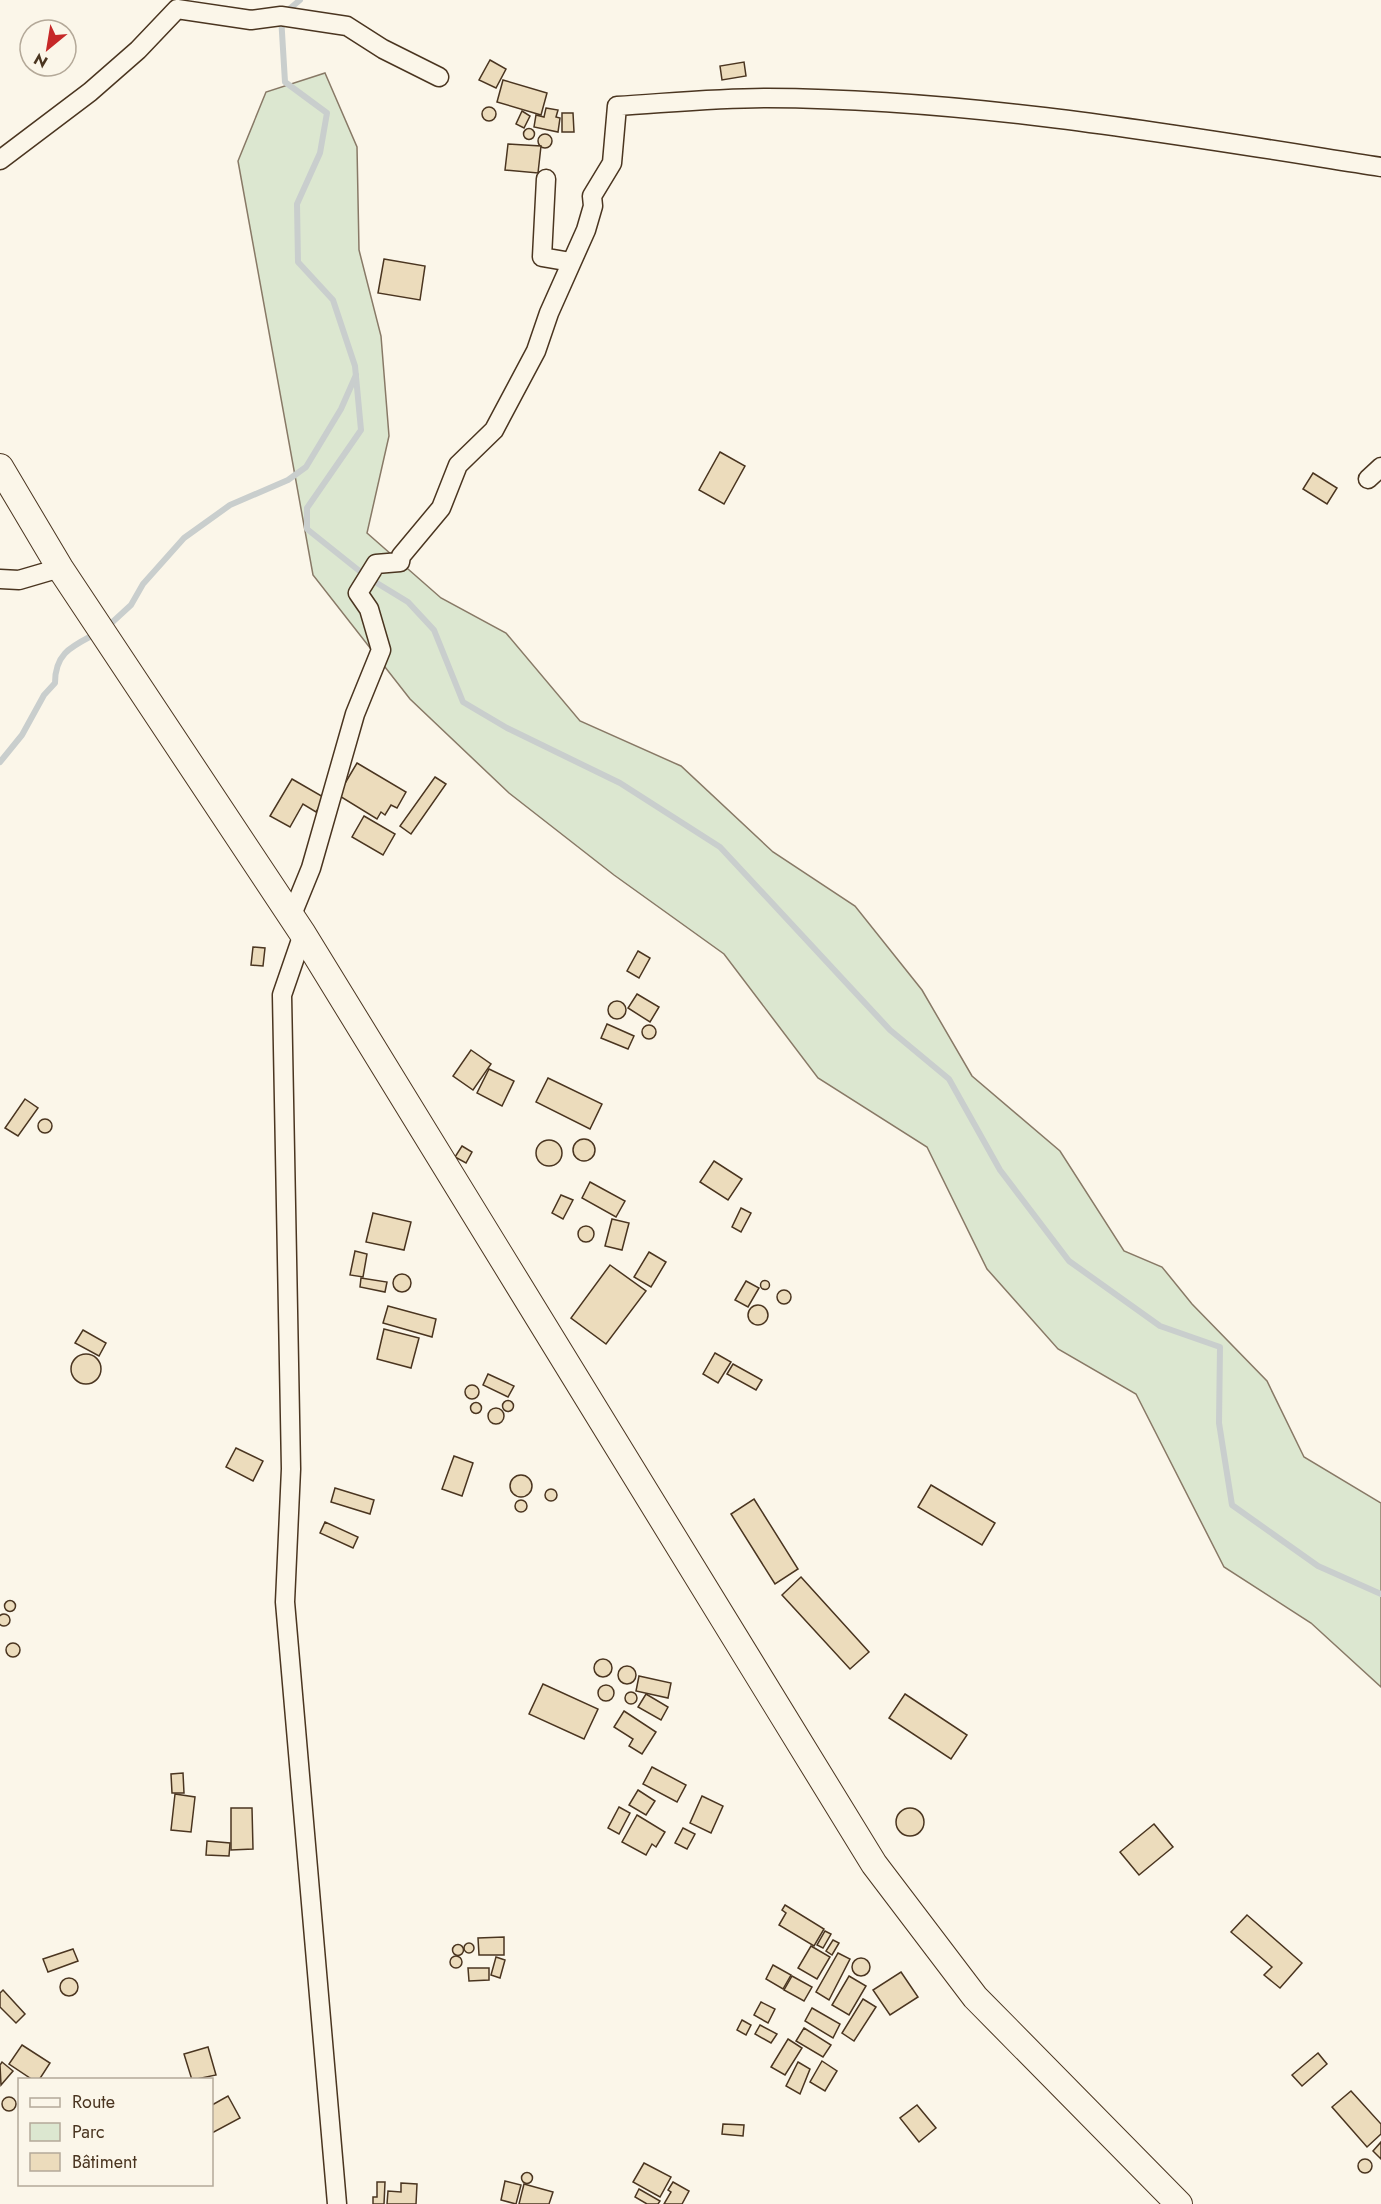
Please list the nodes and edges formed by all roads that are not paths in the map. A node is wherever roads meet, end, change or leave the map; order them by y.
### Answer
1 (439, 77) dead end
2 (0, 160) edge
3 (1381, 167) edge
4 (546, 180) dead end
5 (571, 262) junction
6 (0, 468) edge
7 (60, 568) junction
8 (0, 579) edge
9 (297, 926) junction
10 (338, 2204) edge
11 (1179, 2204) edge

1 - 2 street
3 - 5 street
4 - 5 street
5 - 9 street
6 - 7 main road
7 - 8 street
7 - 9 main road
9 - 10 street
9 - 11 main road

